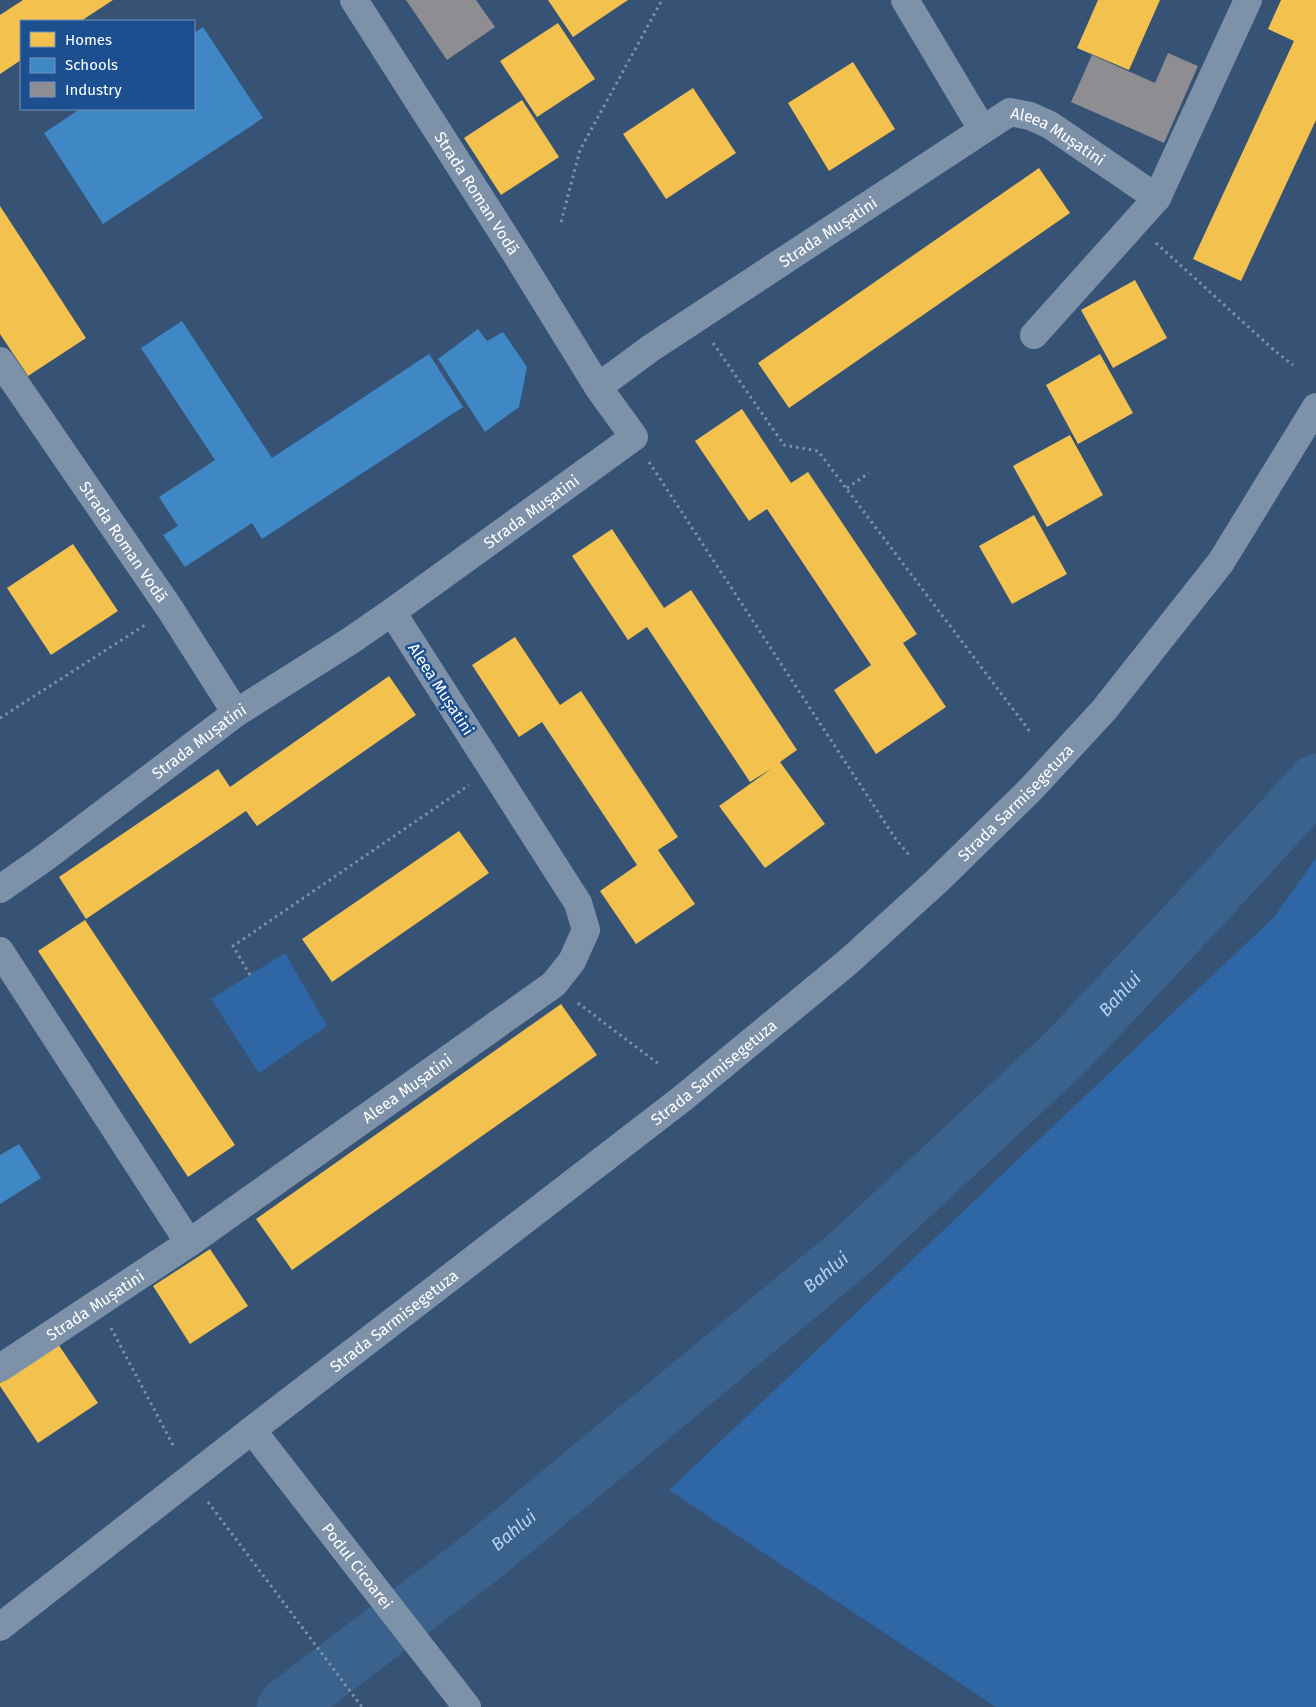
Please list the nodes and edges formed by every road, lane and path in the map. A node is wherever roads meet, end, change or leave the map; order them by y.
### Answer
1 (354, 0) edge
2 (662, 0) edge
3 (905, 0) edge
4 (1248, 0) edge
5 (982, 129) junction
6 (1157, 198) junction
7 (561, 222) dead end
8 (1135, 224) junction
9 (696, 318) junction
10 (1034, 335) dead end
11 (1293, 365) dead end
12 (3, 370) edge
13 (598, 387) junction
14 (1316, 406) edge
15 (634, 437) junction
16 (869, 473) dead end
17 (847, 488) junction
18 (170, 609) junction
19 (392, 612) junction
20 (236, 713) junction
21 (0, 718) edge
22 (1031, 733) dead end
23 (492, 769) junction
24 (909, 855) dead end
25 (0, 889) edge
26 (0, 951) edge
27 (250, 975) dead end
28 (554, 984) junction
29 (660, 1065) dead end
30 (189, 1243) junction
31 (98, 1304) junction
32 (0, 1368) edge
33 (252, 1430) junction
34 (174, 1447) dead end
35 (190, 1478) junction
36 (0, 1627) edge
37 (465, 1705) edge
38 (362, 1707) edge

1 - 13 street, Strada Roman Vodă
2 - 7 path
3 - 5 street, Aleea Mușatini
4 - 6 street
5 - 6 street, Aleea Mușatini
5 - 9 street, Strada Mușatini
6 - 8 street
8 - 10 street
8 - 11 path
9 - 13 street, Strada Mușatini
9 - 17 path
12 - 18 street, Strada Roman Vodă
13 - 15 street
14 - 33 street, Strada Sarmisegetuza
15 - 19 street, Strada Mușatini
15 - 24 path
16 - 17 path
17 - 22 path
18 - 20 street, Strada Roman Vodă
18 - 21 path
19 - 20 street, Strada Mușatini
19 - 23 street, Aleea Mușatini
20 - 25 street, Strada Mușatini
23 - 27 path
23 - 28 street, Aleea Mușatini
26 - 30 street
28 - 29 path
28 - 30 street, Aleea Mușatini
30 - 31 street, Strada Mușatini
31 - 32 street, Strada Mușatini
31 - 34 path
33 - 35 street, Strada Sarmisegetuza
33 - 37 street, Podul Cicoarei
35 - 36 street, Strada Sarmisegetuza
35 - 38 path

